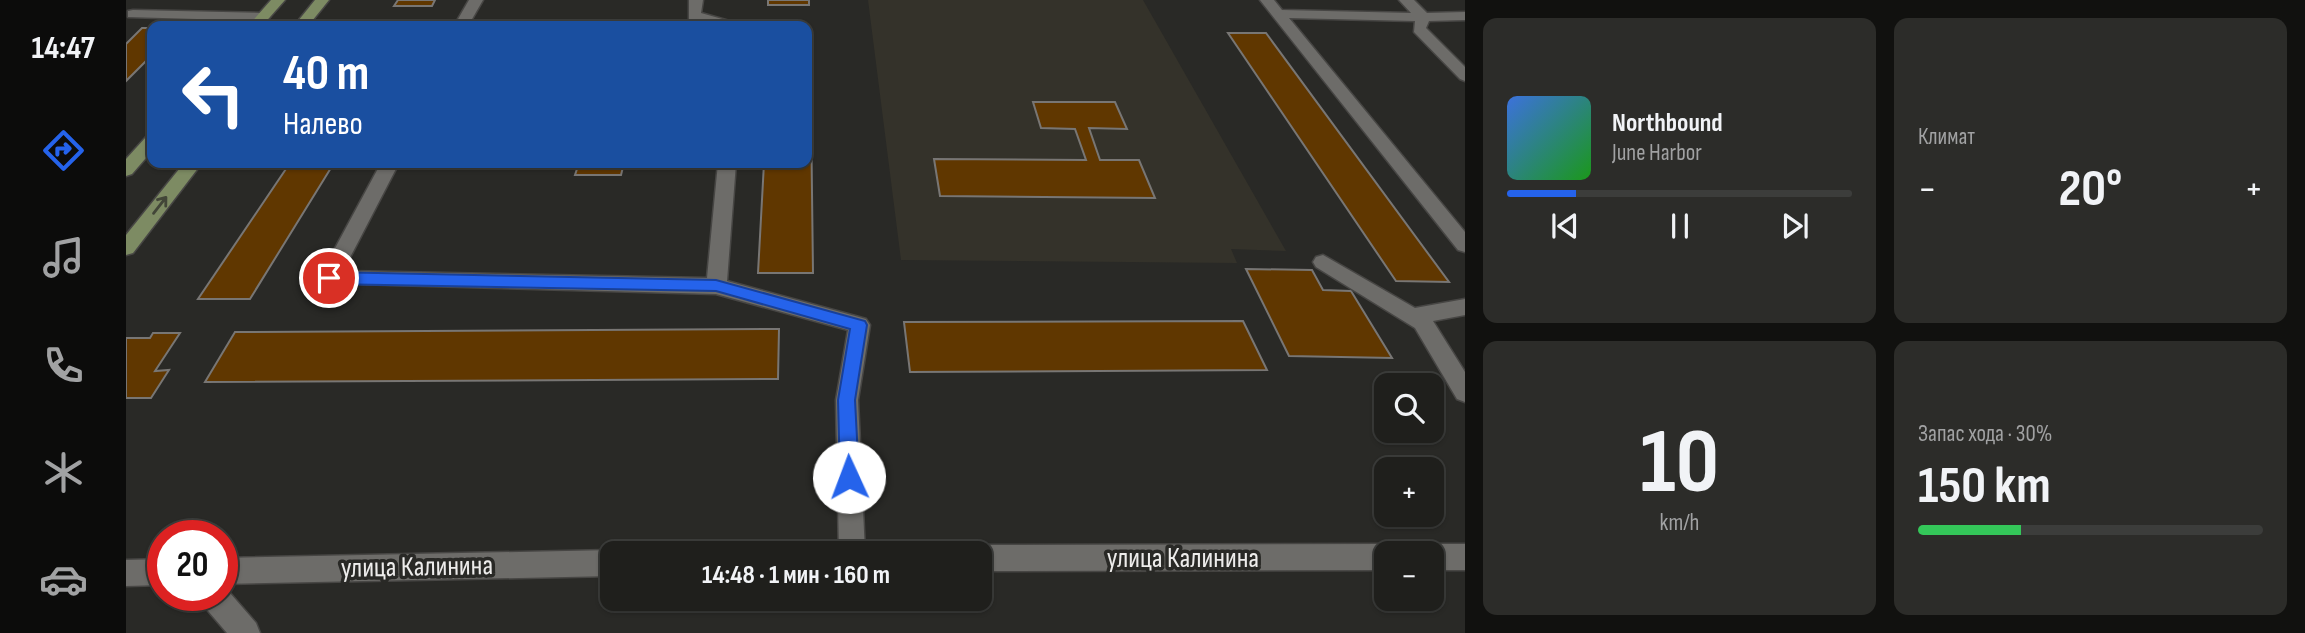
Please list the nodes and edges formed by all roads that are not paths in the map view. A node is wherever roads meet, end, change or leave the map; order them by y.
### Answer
1 (149, 0) edge
2 (278, 0) edge
3 (322, 0) edge
4 (475, 0) edge
5 (696, 0) edge
6 (1267, 0) edge
7 (1406, 0) edge
8 (1279, 14) junction
9 (1465, 16) edge
10 (129, 17) edge
11 (1423, 17) junction
12 (259, 21) edge
13 (305, 21) edge
14 (464, 21) edge
15 (717, 21) edge
16 (1465, 76) edge
17 (147, 147) edge
18 (189, 168) edge
19 (387, 168) edge
20 (727, 168) edge
21 (126, 170) edge
22 (1465, 245) edge
23 (126, 248) edge
24 (1323, 262) dead end
25 (716, 286) junction
26 (1465, 307) edge
27 (1422, 322) junction
28 (1465, 391) edge
29 (852, 541) edge
30 (1374, 557) edge
31 (1444, 557) edge
32 (1465, 557) edge
33 (992, 558) edge
34 (600, 563) edge
35 (238, 571) edge
36 (147, 572) edge
37 (126, 573) edge
38 (227, 611) edge
39 (246, 633) edge

1 - 10 street
2 - 12 main road
3 - 13 main road
4 - 14 street
5 - 15 street
6 - 8 street
7 - 11 street
8 - 11 street
8 - 22 street
9 - 11 street
10 - 12 street
11 - 16 street
17 - 21 main road
23 -> 18 main road
19 - 25 street
20 - 25 street
24 - 27 street
25 - 29 street
26 - 27 street
27 - 28 street
30 - 33 street, улица Калинина
31 - 32 street
34 - 35 street, улица Калинина
36 - 37 street
38 - 39 street

